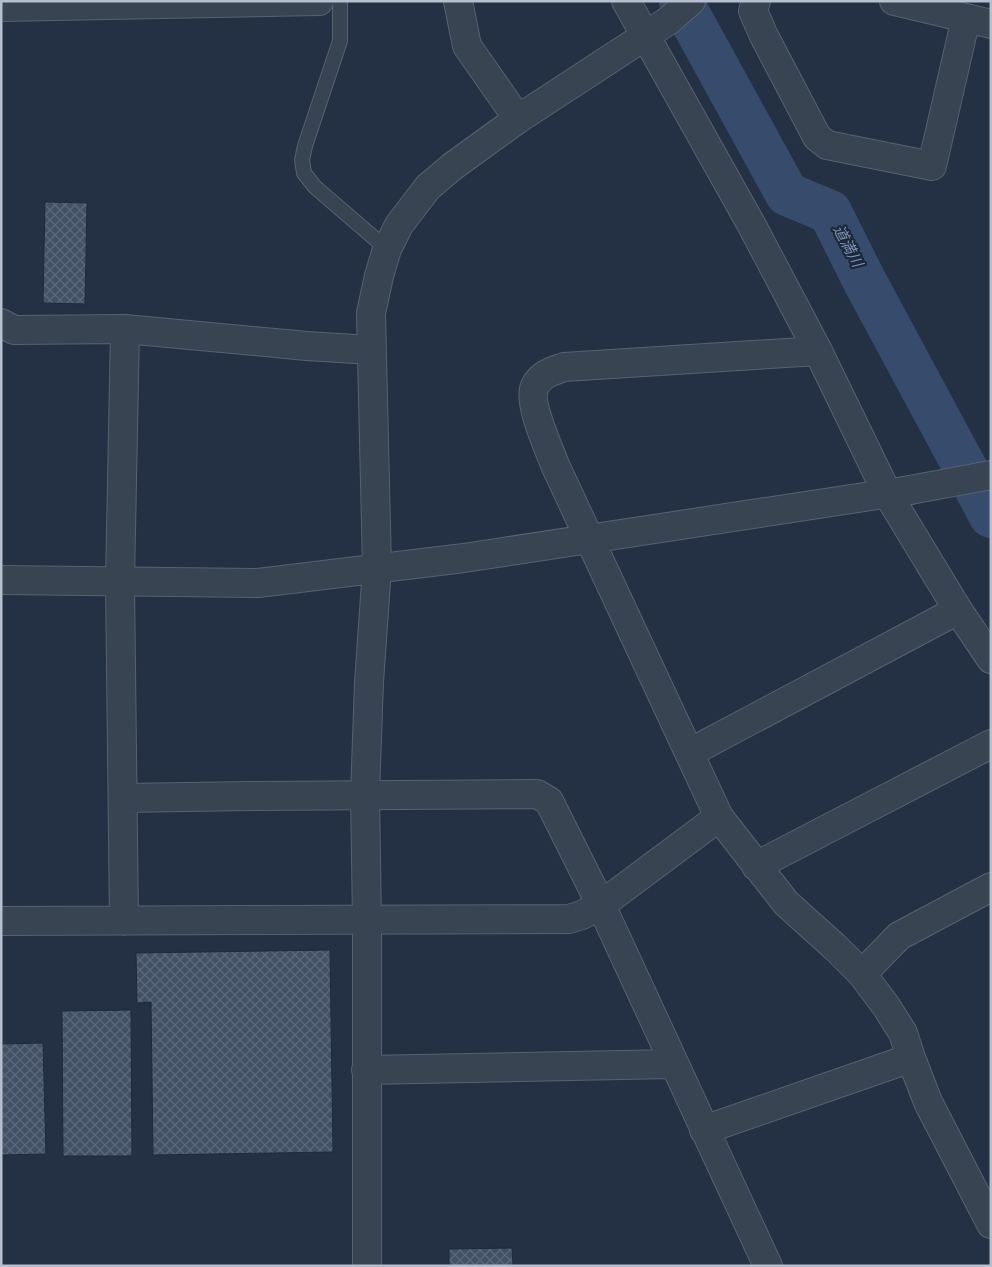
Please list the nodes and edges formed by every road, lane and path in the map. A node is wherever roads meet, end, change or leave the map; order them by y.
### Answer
1 (319, 1) edge
2 (340, 1) edge
3 (458, 1) edge
4 (626, 1) edge
5 (691, 1) edge
6 (756, 1) edge
7 (894, 1) edge
8 (1, 7) edge
9 (978, 21) edge
10 (644, 37) junction
11 (518, 119) junction
12 (387, 249) junction
13 (1, 323) edge
14 (125, 329) junction
15 (371, 350) junction
16 (818, 351) junction
17 (990, 476) edge
18 (898, 491) junction
19 (589, 538) junction
20 (377, 568) junction
21 (1, 580) edge
22 (120, 582) junction
23 (958, 610) junction
24 (991, 658) edge
25 (991, 744) edge
26 (690, 753) junction
27 (365, 795) junction
28 (124, 798) junction
29 (719, 817) junction
30 (756, 866) junction
31 (991, 887) edge
32 (601, 905) junction
33 (124, 921) junction
34 (367, 921) junction
35 (1, 922) edge
36 (862, 974) junction
37 (911, 1058) junction
38 (673, 1064) junction
39 (366, 1070) junction
40 (704, 1130) junction
41 (991, 1224) edge
42 (367, 1266) edge
43 (768, 1266) edge

1 - 8 street
2 - 12 lane
3 - 11 street
4 - 10 street
5 - 10 street
6 - 9 street
7 - 9 street
10 - 11 street
10 - 16 street
11 - 12 street
12 - 15 street
13 - 14 street
14 - 15 street
14 - 22 street
15 - 20 street
16 - 18 street
16 - 19 street
17 - 18 street
18 - 19 street
18 - 23 street
19 - 20 street
19 - 26 street
20 - 22 street
20 - 27 street
21 - 22 street
22 - 28 street
23 - 24 street
23 - 26 street
25 - 30 street
26 - 29 street
27 - 28 street
27 - 32 street
27 - 34 street
28 - 33 street
29 - 30 street
29 - 32 street
30 - 36 street
31 - 36 street
32 - 34 street
32 - 38 street
33 - 34 street
33 - 35 street
34 - 39 street
36 - 37 street
37 - 40 street
37 - 41 street
38 - 39 street
38 - 40 street
39 - 42 street
40 - 43 street

